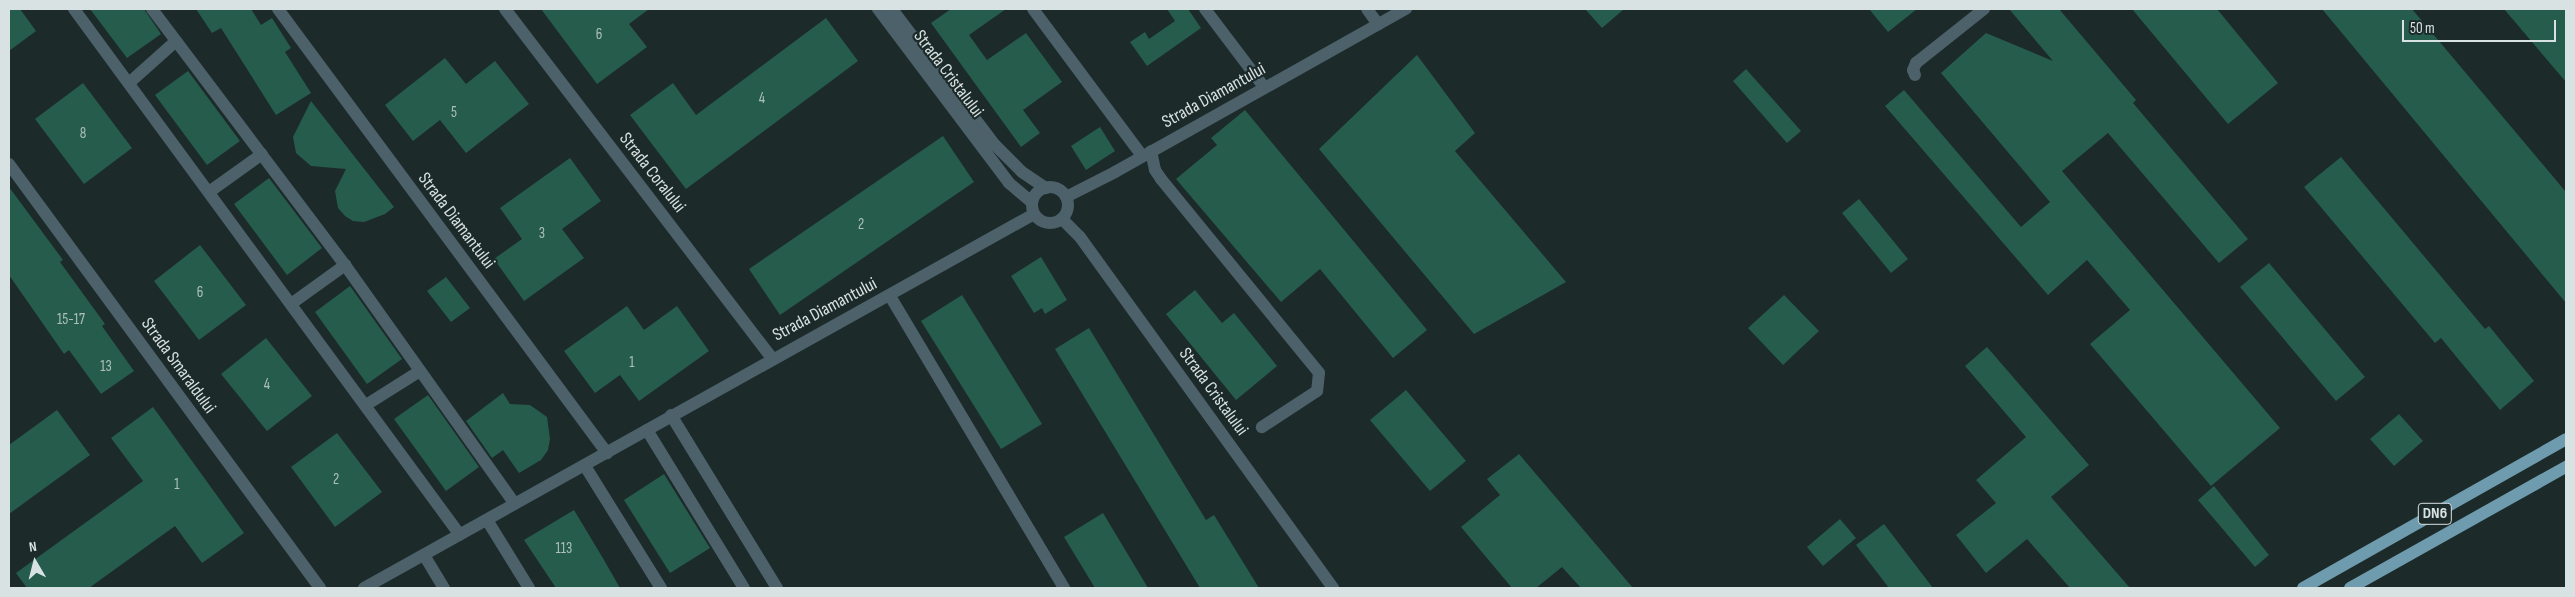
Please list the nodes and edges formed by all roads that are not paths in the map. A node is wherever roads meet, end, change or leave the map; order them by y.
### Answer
1 (74, 9) edge
2 (152, 9) edge
3 (278, 9) edge
4 (505, 9) edge
5 (878, 9) edge
6 (892, 9) edge
7 (1032, 9) edge
8 (1205, 9) edge
9 (1367, 9) edge
10 (1406, 9) edge
11 (1984, 9) edge
12 (1378, 24) junction
13 (176, 41) junction
14 (1915, 76) dead end
15 (129, 83) junction
16 (1264, 87) junction
17 (262, 154) junction
18 (1147, 154) junction
19 (9, 164) edge
20 (1046, 188) junction
21 (209, 192) junction
22 (1066, 197) junction
23 (1033, 208) junction
24 (1062, 219) junction
25 (345, 265) junction
26 (890, 296) junction
27 (291, 304) junction
28 (772, 358) junction
29 (420, 371) junction
30 (366, 406) junction
31 (671, 415) junction
32 (1262, 427) dead end
33 (647, 430) junction
34 (2566, 439) edge
35 (607, 453) junction
36 (585, 466) junction
37 (2566, 467) edge
38 (515, 504) junction
39 (487, 520) junction
40 (460, 535) junction
41 (424, 555) junction
42 (320, 588) edge
43 (364, 588) edge
44 (444, 588) edge
45 (529, 588) edge
46 (661, 588) edge
47 (744, 588) edge
48 (777, 588) edge
49 (1064, 588) edge
50 (1333, 588) edge
51 (2303, 588) edge
52 (2350, 588) edge

1 - 15 street
2 - 13 street
3 - 35 street, Strada Diamantului
4 - 28 street, Strada Coralului
5 - 23 street, Strada Cristalului
6 - 20 street, Strada Cristalului
7 - 18 street
8 - 16 street
9 - 12 street
10 - 12 street, Strada Diamantului
11 - 14 street
12 - 16 street, Strada Diamantului
13 - 15 street
13 - 17 street
15 - 21 street
16 - 18 street, Strada Diamantului
17 - 21 street
17 - 25 street
18 - 22 street, Strada Diamantului
18 - 32 street
19 - 42 street, Strada Smaraldului
20 - 22 street
20 - 23 street
21 - 27 street
22 - 24 street
23 - 24 street
23 - 26 street, Strada Diamantului
24 - 50 street, Strada Cristalului
25 - 27 street
25 - 29 street
26 - 28 street, Strada Diamantului
26 - 49 street
27 - 30 street
28 - 31 street, Strada Diamantului
29 - 30 street
29 - 38 street
30 - 40 street
31 - 33 street, Strada Diamantului
31 - 48 street
33 - 35 street, Strada Diamantului
33 - 47 street
34 - 51 main road, DN6
35 - 36 street, Strada Diamantului
36 - 38 street, Strada Diamantului
36 - 46 street
37 - 52 main road, DN6
38 - 39 street, Strada Diamantului
39 - 40 street, Strada Diamantului
39 - 45 street
40 - 41 street, Strada Diamantului
41 - 43 street, Strada Diamantului
41 - 44 street

